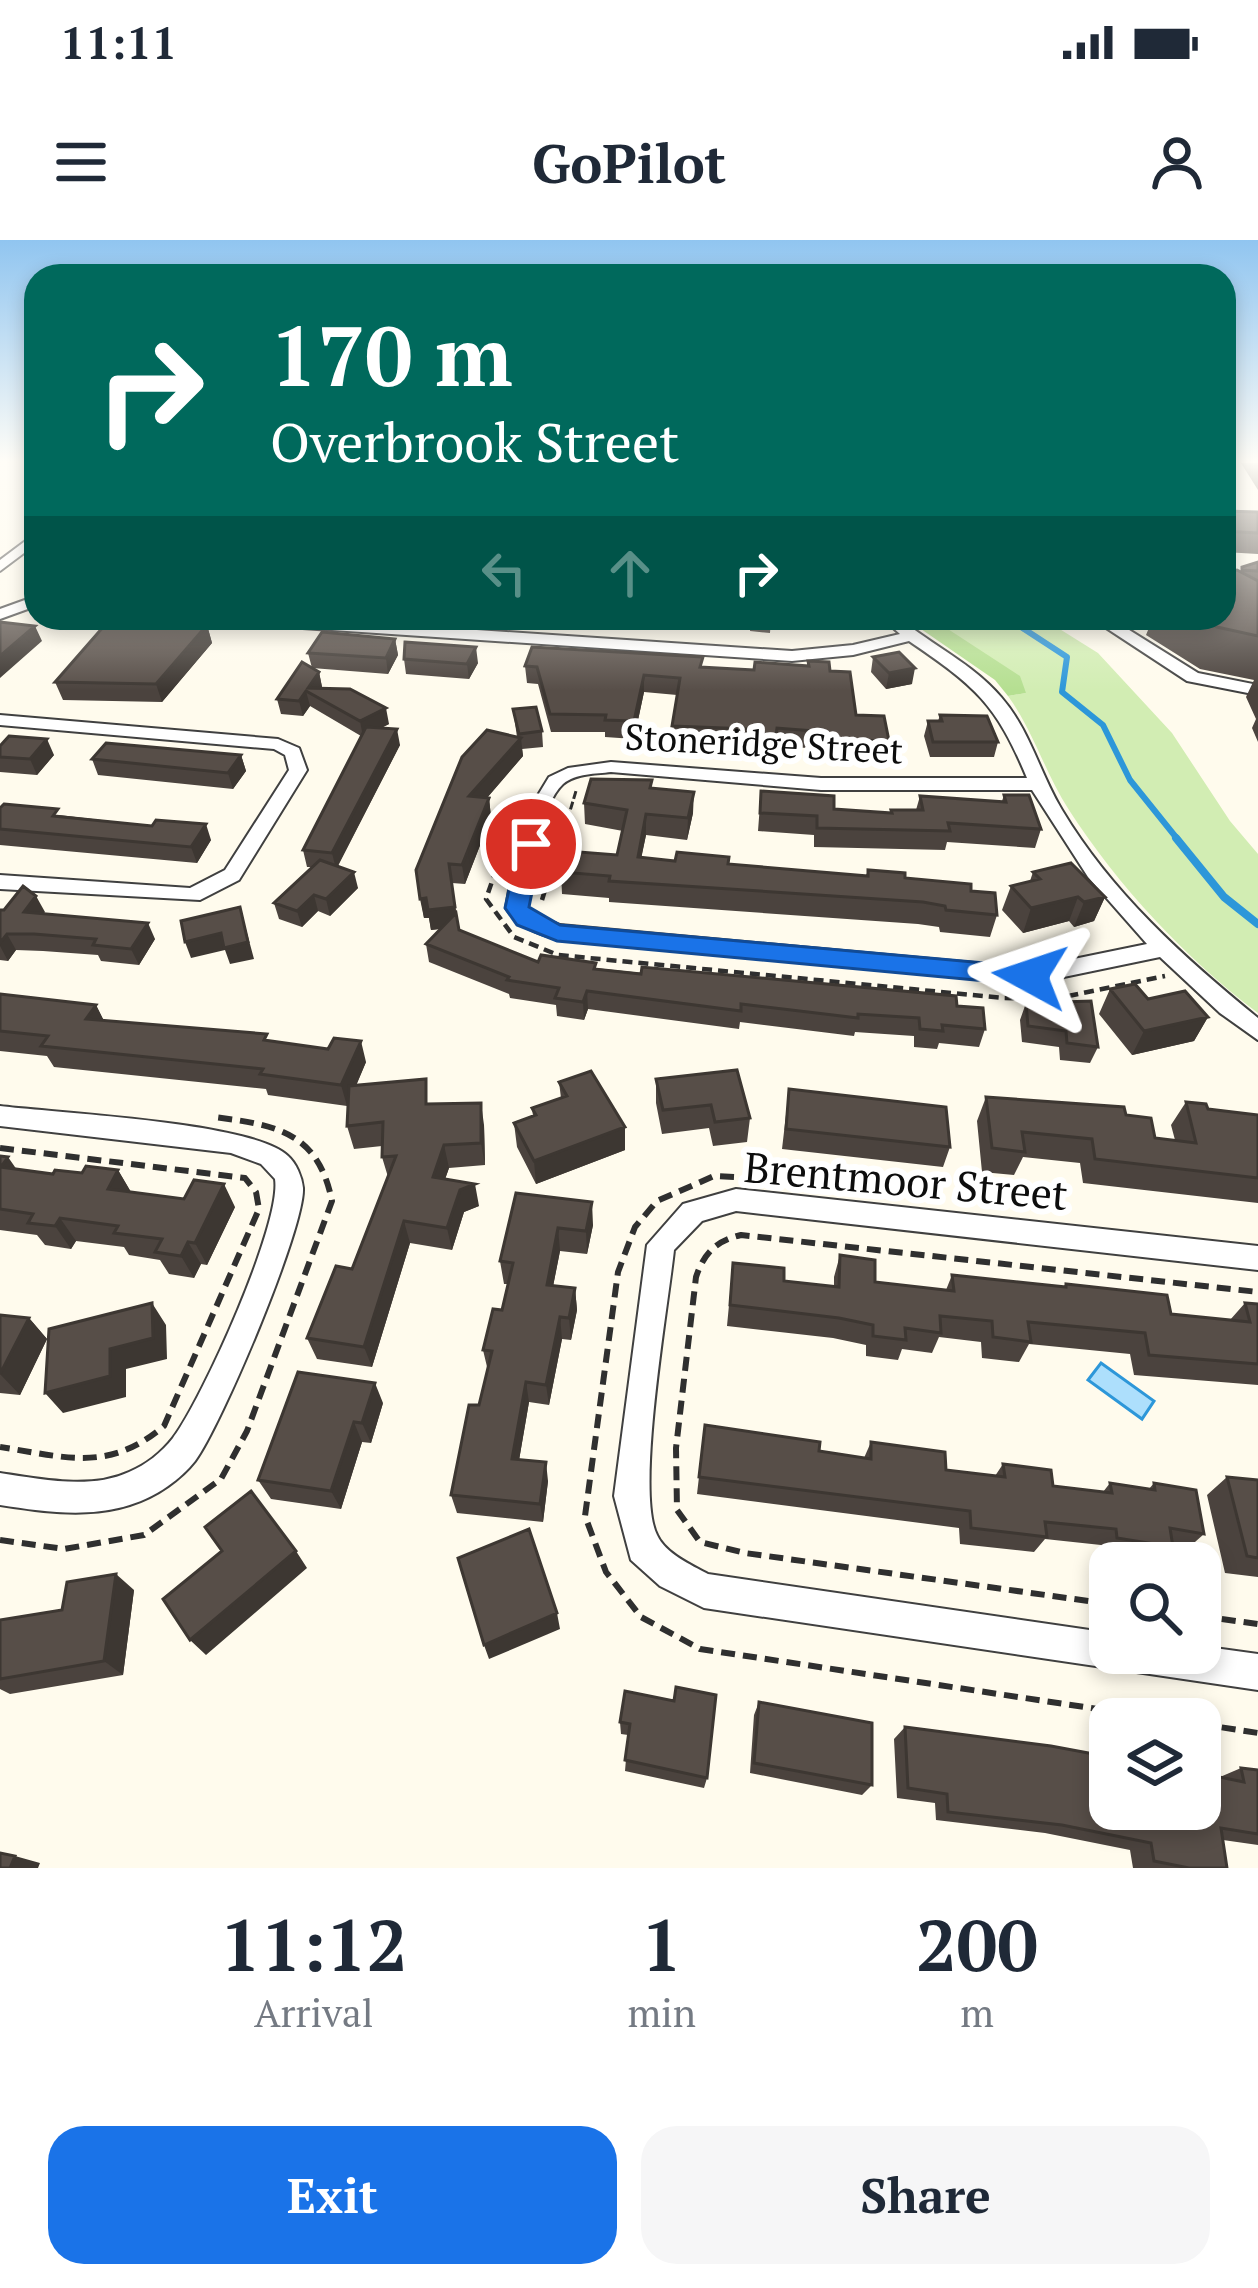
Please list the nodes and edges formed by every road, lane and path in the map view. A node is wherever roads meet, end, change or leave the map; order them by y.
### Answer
1 (24, 547) edge
2 (0, 567) edge
3 (407, 630) edge
4 (907, 630) edge
5 (1118, 630) edge
6 (913, 634) junction
7 (1258, 690) edge
8 (0, 720) edge
9 (1040, 784) junction
10 (585, 785) edge
11 (518, 805) dead end
12 (0, 882) edge
13 (549, 910) dead end
14 (1162, 949) junction
15 (1165, 976) dead end
16 (1258, 1031) edge
17 (201, 1115) dead end
18 (0, 1116) edge
19 (0, 1148) edge
20 (756, 1179) dead end
21 (798, 1182) dead end
22 (866, 1190) dead end
23 (1258, 1258) edge
24 (1258, 1292) edge
25 (0, 1447) edge
26 (0, 1490) edge
27 (0, 1540) edge
28 (1089, 1601) edge
29 (1221, 1619) edge
30 (1258, 1624) edge
31 (1089, 1648) edge
32 (1221, 1667) edge
33 (1258, 1672) edge
34 (1089, 1708) edge
35 (1221, 1727) edge
36 (1258, 1733) edge

1 - 2 street
3 - 6 street
4 - 6 street
5 - 7 street
6 - 9 street
8 - 12 street
9 - 14 street
9 - 14 street, Stoneridge Street
10 - 13 path
11 - 15 path
14 - 16 street
17 - 27 path
18 - 26 street
19 - 25 path
20 - 34 path
21 - 22 path
23 - 31 street, Brentmoor Street
24 - 28 path
29 - 30 path
32 - 33 street
35 - 36 path

